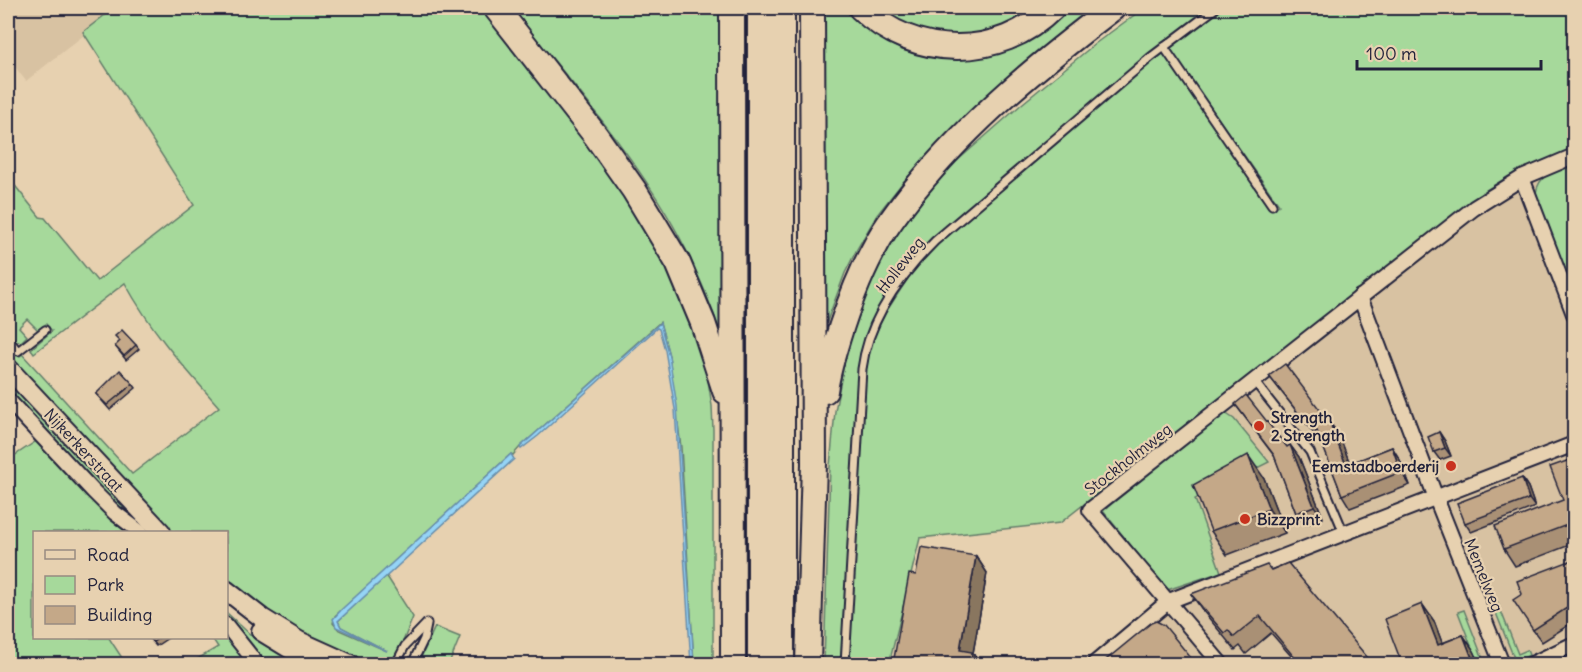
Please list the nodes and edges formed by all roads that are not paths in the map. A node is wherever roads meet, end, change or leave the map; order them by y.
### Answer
1 (496, 8) edge
2 (732, 8) edge
3 (760, 8) edge
4 (782, 8) edge
5 (812, 8) edge
6 (861, 8) edge
7 (1052, 8) edge
8 (1113, 8) edge
9 (1216, 8) edge
10 (1164, 47) junction
11 (1575, 156) edge
12 (1522, 178) junction
13 (1272, 205) dead end
14 (1360, 297) junction
15 (1575, 314) edge
16 (45, 330) dead end
17 (8, 339) edge
18 (8, 368) edge
19 (1254, 381) junction
20 (8, 400) edge
21 (733, 423) junction
22 (1575, 444) edge
23 (814, 465) junction
24 (1436, 498) junction
25 (139, 531) edge
26 (160, 531) edge
27 (1344, 533) junction
28 (228, 592) edge
29 (1169, 601) junction
30 (228, 606) edge
31 (228, 628) edge
32 (1575, 644) edge
33 (257, 664) edge
34 (315, 664) edge
35 (350, 664) edge
36 (396, 664) edge
37 (412, 664) edge
38 (733, 664) edge
39 (760, 664) edge
40 (782, 664) edge
41 (808, 664) edge
42 (845, 664) edge
43 (1094, 664) edge
44 (1221, 664) edge
45 (1502, 664) edge
46 (1532, 664) edge

1 - 21 highway
2 - 21 highway
3 - 39 highway
4 - 40 highway
5 - 23 highway
6 - 7 highway
8 - 23 highway
9 - 10 lane, Holleweg
10 - 13 lane
10 - 42 lane, Holleweg
11 - 12 street, Stockholmweg
12 - 14 street, Stockholmweg
12 - 15 street
14 - 19 street, Stockholmweg
14 - 24 street
16 - 17 lane
18 - 26 main road, Nijkerkerstraat
19 - 27 lane
19 - 29 street, Stockholmweg
20 - 25 street, Nijkerkerstraat
21 - 38 highway
22 - 24 street
23 - 41 highway
24 - 27 street
24 - 45 street, Memelweg
27 - 29 street
28 - 35 main road
29 - 43 street
29 - 44 street
30 - 34 main road
31 - 33 street
32 - 46 street
36 - 37 lane

